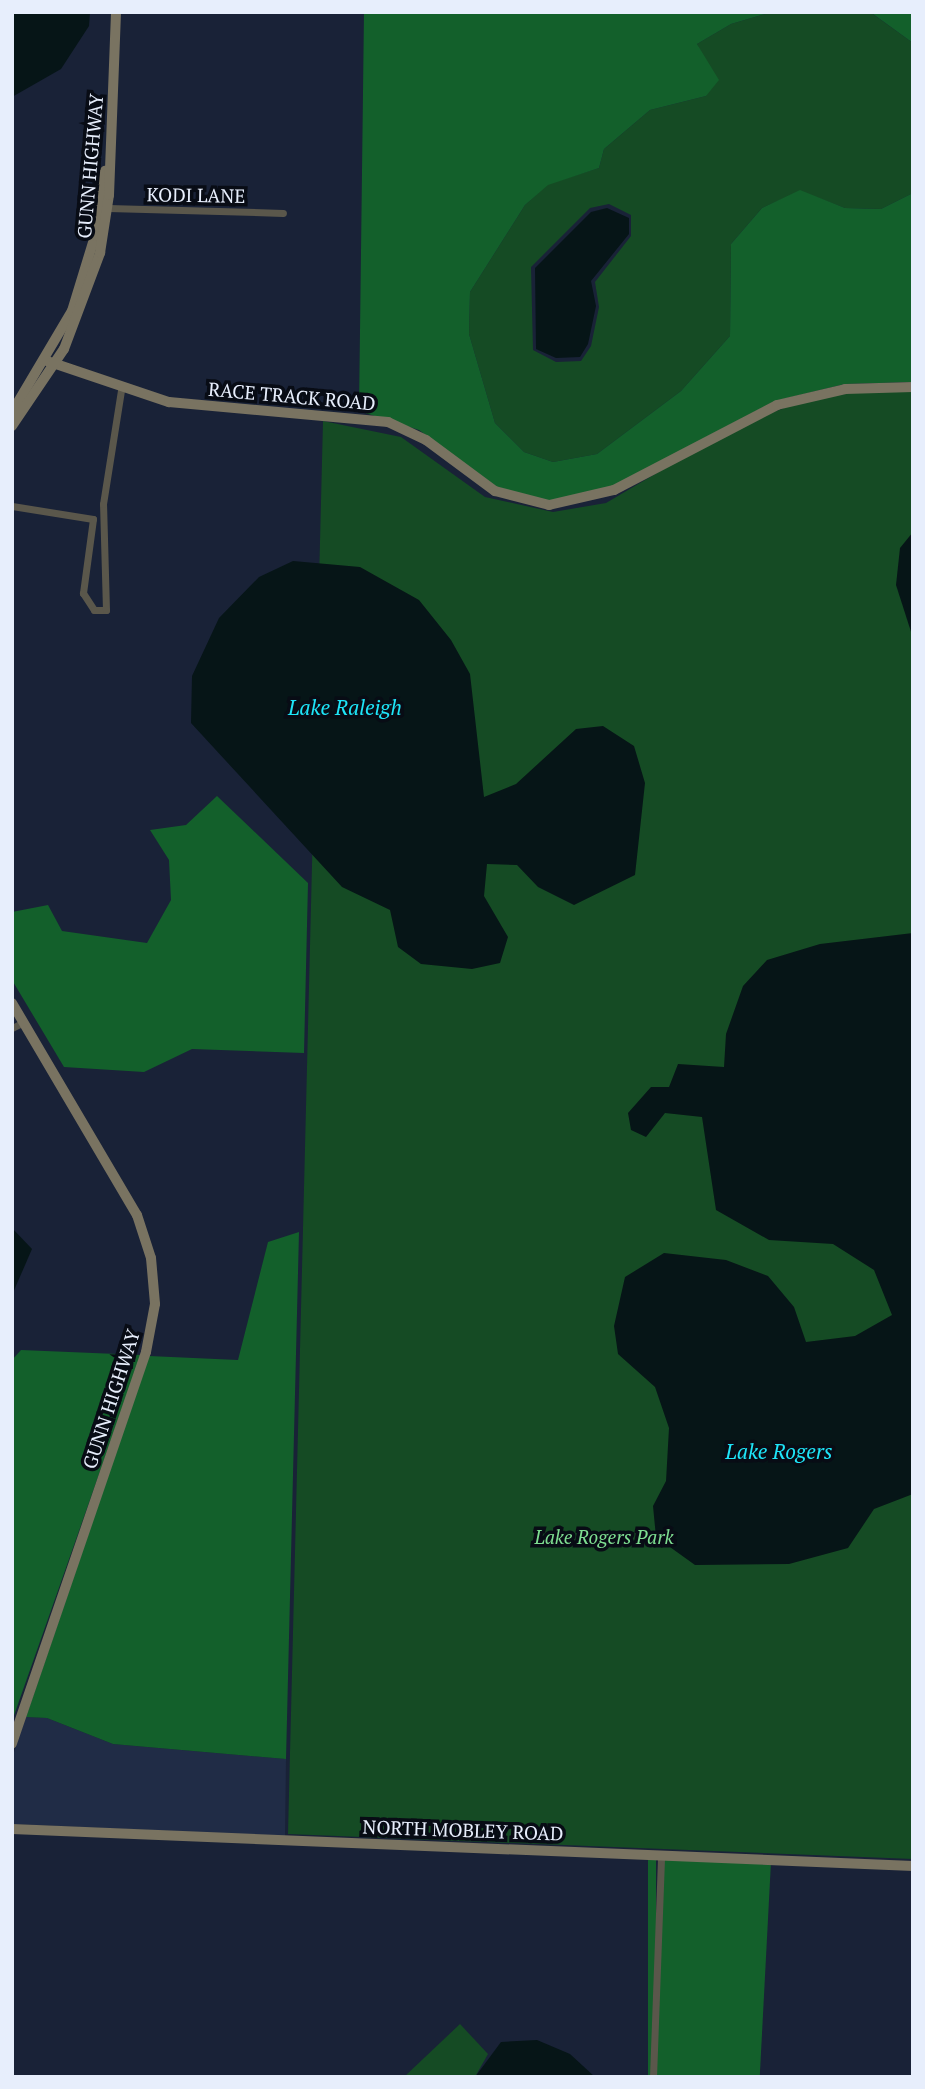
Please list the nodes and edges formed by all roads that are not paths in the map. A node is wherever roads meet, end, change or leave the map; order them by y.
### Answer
1 (116, 12) edge
2 (109, 147) junction
3 (108, 208) junction
4 (283, 213) dead end
5 (51, 363) junction
6 (913, 387) edge
7 (121, 390) junction
8 (12, 412) edge
9 (12, 426) edge
10 (12, 506) edge
11 (12, 1003) edge
12 (24, 1022) junction
13 (12, 1028) edge
14 (12, 1744) edge
15 (12, 1829) edge
16 (661, 1855) junction
17 (913, 1866) edge
18 (653, 2077) edge

1 - 2 main road, GUNN HIGHWAY
2 - 3 main road, GUNN HIGHWAY
2 - 5 main road
3 - 4 street, KODI LANE
3 - 5 main road, GUNN HIGHWAY
5 - 7 main road, RACE TRACK ROAD
5 - 8 main road
5 - 9 main road, GUNN HIGHWAY
6 - 7 main road, RACE TRACK ROAD
7 - 10 street
11 - 12 main road, GUNN HIGHWAY
12 - 13 street
12 - 14 main road, GUNN HIGHWAY
15 - 16 main road, NORTH MOBLEY ROAD
16 - 17 main road, NORTH MOBLEY ROAD
16 - 18 street

